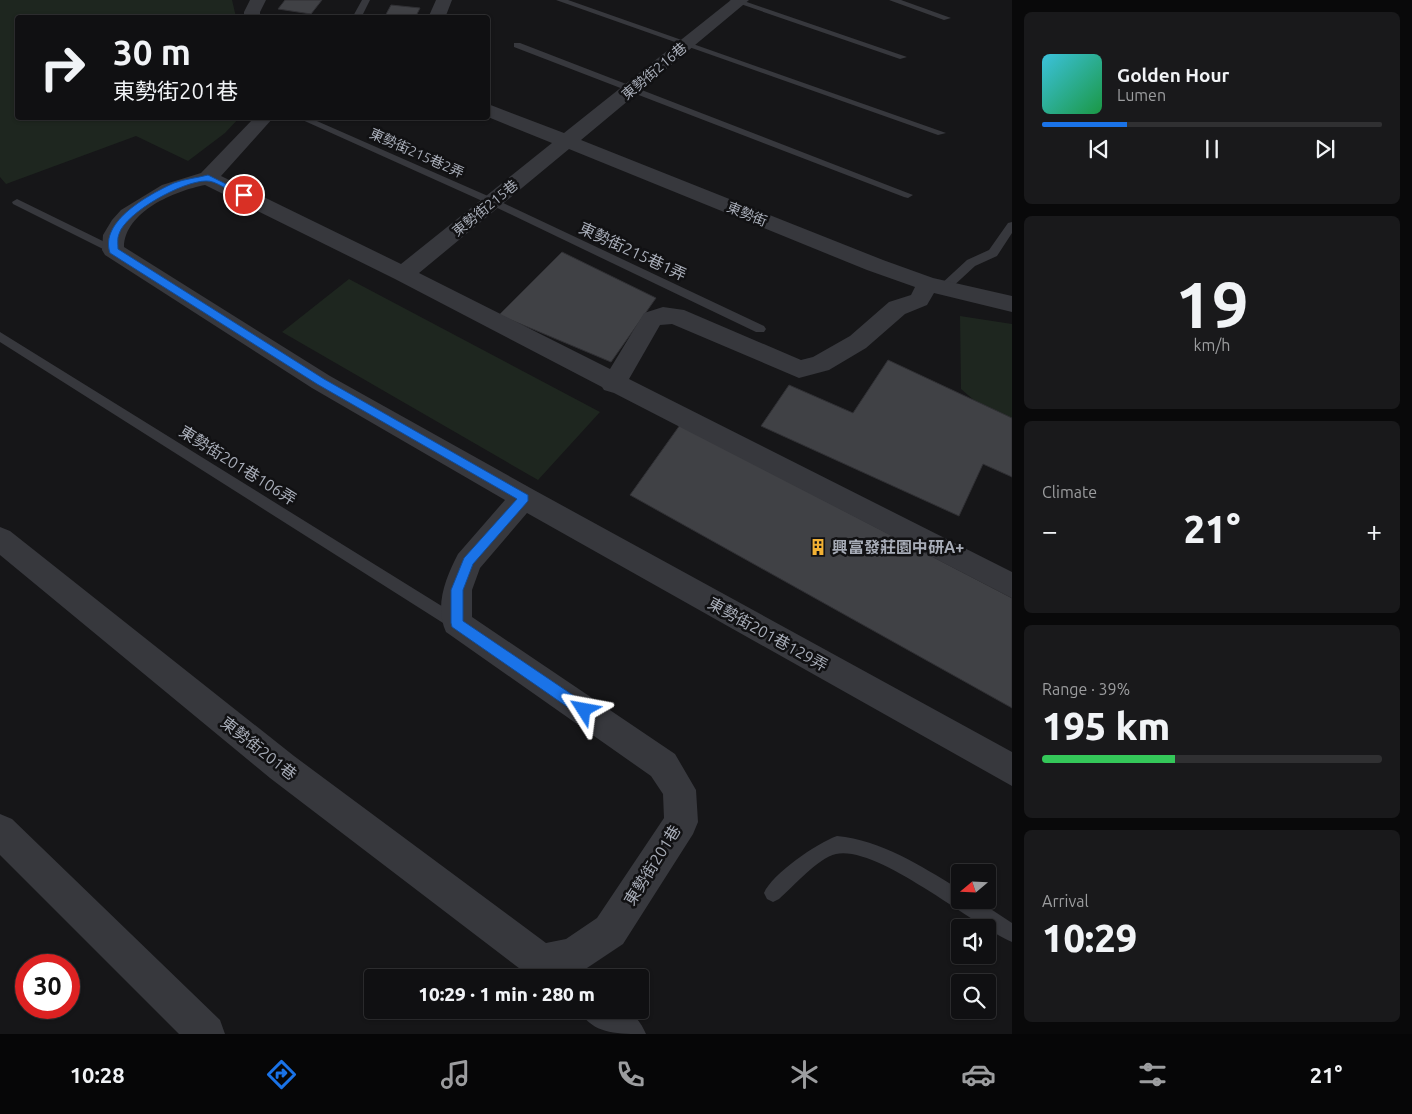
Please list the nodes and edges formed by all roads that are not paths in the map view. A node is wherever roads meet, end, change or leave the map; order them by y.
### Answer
1 (258, 0) edge
2 (366, 0) edge
3 (444, 0) edge
4 (560, 0) edge
5 (893, 0) edge
6 (738, 1) edge
7 (252, 15) edge
8 (358, 15) edge
9 (437, 15) edge
10 (948, 18) dead end
11 (687, 44) junction
12 (517, 45) dead end
13 (903, 57) dead end
14 (632, 89) junction
15 (490, 111) edge
16 (262, 120) edge
17 (308, 120) edge
18 (941, 133) dead end
19 (568, 143) junction
20 (208, 178) junction
21 (908, 195) dead end
22 (17, 202) dead end
23 (493, 202) junction
24 (1012, 225) edge
25 (114, 250) junction
26 (403, 274) junction
27 (937, 285) junction
28 (1012, 304) edge
29 (760, 329) dead end
30 (0, 336) edge
31 (613, 384) junction
32 (524, 498) junction
33 (0, 539) edge
34 (1012, 586) edge
35 (457, 623) junction
36 (1012, 770) edge
37 (0, 831) edge
38 (774, 893) dead end
39 (1012, 933) edge
40 (549, 969) edge
41 (552, 969) edge
42 (609, 1019) edge
43 (206, 1034) edge
44 (627, 1034) edge

1 - 7 street
2 - 8 lane
3 - 9 street
4 - 11 lane
5 - 10 lane
6 - 11 street, 東勢街216巷
6 - 13 lane
11 - 14 street, 東勢街216巷
11 - 18 lane
12 - 14 lane
14 - 19 street, 東勢街216巷
14 - 21 lane
15 - 19 street, 東勢街
16 - 20 street
17 - 23 lane, 東勢街215巷2弄
19 - 23 street, 東勢街215巷
19 - 27 street, 東勢街
20 - 25 street
20 - 26 street
22 - 25 lane
23 - 26 street, 東勢街215巷
23 - 29 lane, 東勢街215巷1弄
24 - 27 lane
25 - 32 street
26 - 31 street
27 - 28 street, 東勢街
27 - 31 street
30 - 35 lane, 東勢街201巷106弄
31 - 34 street
32 - 35 street
32 - 36 street, 東勢街201巷129弄
33 - 40 street, 東勢街201巷
35 - 41 street, 東勢街201巷
37 - 43 street
38 - 39 lane
42 - 44 street

